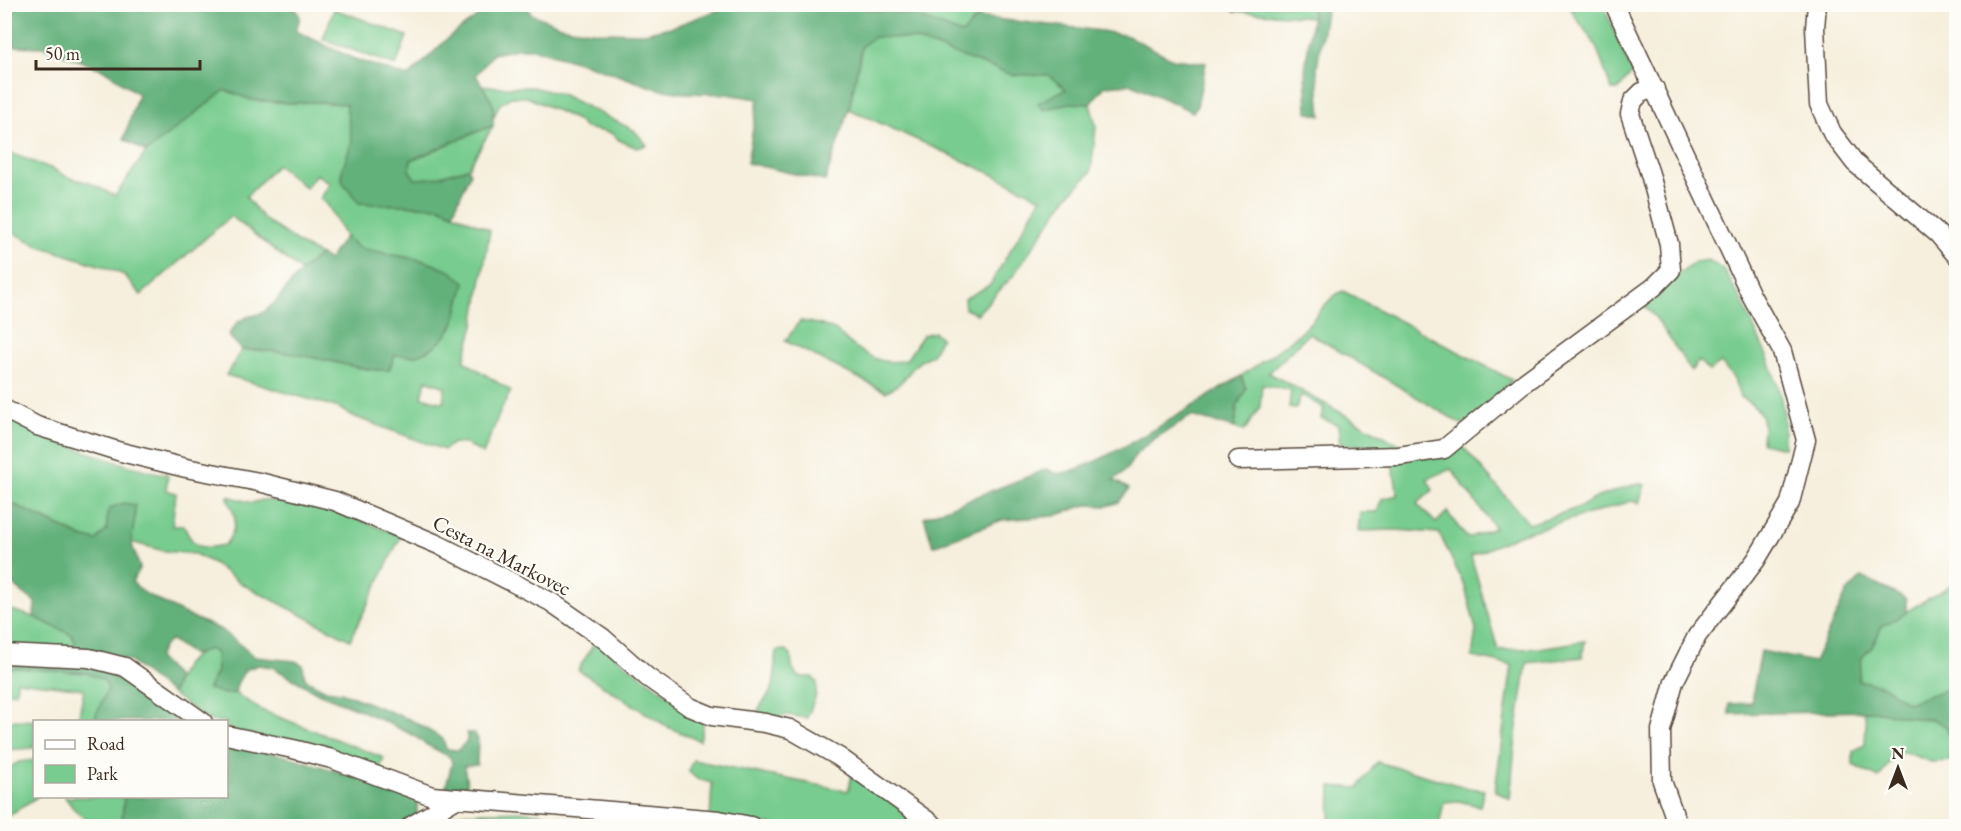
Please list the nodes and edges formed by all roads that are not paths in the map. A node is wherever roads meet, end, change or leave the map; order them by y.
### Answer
1 (1614, 4) edge
2 (1817, 4) edge
3 (1655, 89) junction
4 (1956, 255) edge
5 (4, 409) edge
6 (1238, 460) dead end
7 (4, 654) edge
8 (200, 720) edge
9 (228, 735) edge
10 (458, 798) junction
11 (411, 826) edge
12 (751, 826) edge
13 (935, 826) edge
14 (1678, 826) edge

1 - 3 street
2 - 4 street
3 - 6 street
3 - 14 street
5 - 13 street, Cesta na Markovec
7 - 8 street
9 - 10 street
10 - 11 street
10 - 12 street

